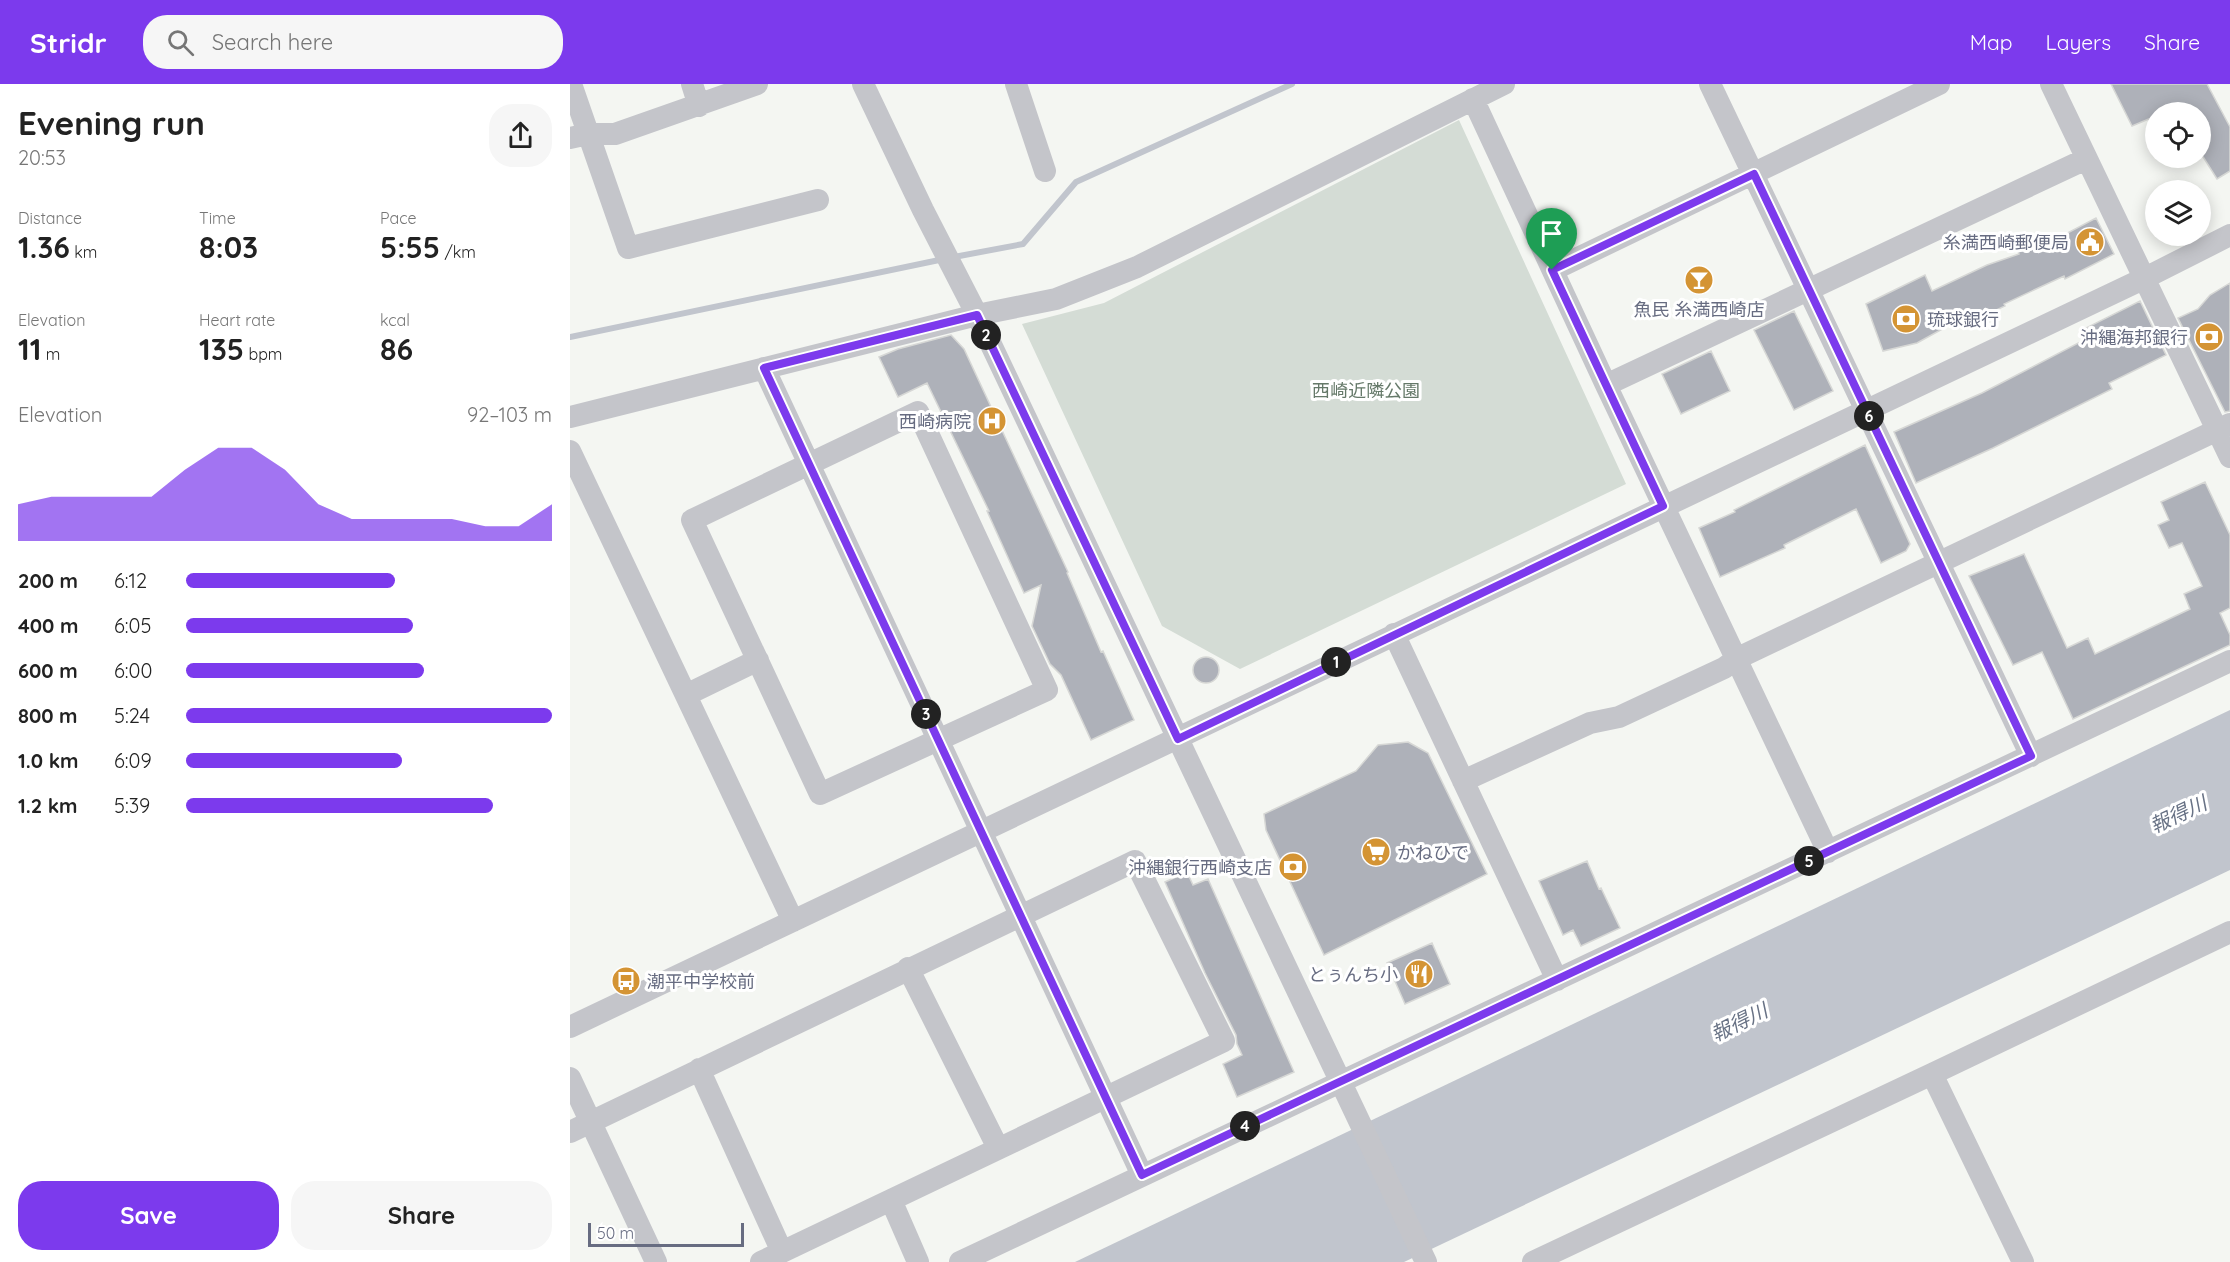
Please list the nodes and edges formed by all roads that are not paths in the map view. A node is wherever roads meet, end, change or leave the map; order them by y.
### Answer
1 (571, 84) edge
2 (692, 84) edge
3 (757, 84) edge
4 (863, 84) edge
5 (1016, 84) edge
6 (1504, 84) edge
7 (1710, 84) edge
8 (1939, 84) edge
9 (2051, 84) edge
10 (1473, 99) junction
11 (699, 105) junction
12 (579, 136) edge
13 (2086, 159) junction
14 (1045, 171) dead end
15 (1754, 174) junction
16 (818, 200) dead end
17 (2230, 235) edge
18 (1552, 270) junction
19 (2145, 278) junction
20 (1808, 289) junction
21 (977, 315) junction
22 (764, 368) junction
23 (1606, 385) junction
24 (1866, 409) junction
25 (570, 417) edge
26 (2224, 427) edge
27 (570, 451) edge
28 (2230, 457) edge
29 (810, 465) junction
30 (1663, 506) junction
31 (1939, 562) junction
32 (1394, 634) junction
33 (1738, 658) junction
34 (758, 660) junction
35 (2230, 661) edge
36 (686, 695) junction
37 (1178, 739) junction
38 (939, 740) junction
39 (2031, 756) junction
40 (1463, 781) junction
41 (982, 831) junction
42 (1828, 852) junction
43 (1020, 914) junction
44 (793, 921) junction
45 (2230, 932) edge
46 (908, 968) junction
47 (1557, 980) junction
48 (570, 1027) edge
49 (699, 1069) junction
50 (1932, 1074) junction
51 (570, 1078) edge
52 (1341, 1081) junction
53 (1106, 1097) junction
54 (590, 1122) junction
55 (570, 1132) edge
56 (998, 1149) junction
57 (1142, 1175) junction
58 (891, 1200) junction
59 (782, 1252) junction
60 (656, 1262) edge
61 (761, 1262) edge
62 (918, 1262) edge
63 (960, 1262) edge
64 (1426, 1262) edge
65 (1533, 1262) edge
66 (2023, 1262) edge

1 - 12 street
2 - 11 street
3 - 11 street
4 - 21 street
5 - 14 street
6 - 10 street
7 - 15 street
8 - 15 street
9 - 13 street
10 - 18 street
10 - 21 street
11 - 12 street
12 - 16 street
13 - 19 street
13 - 20 street
15 - 18 street
15 - 20 street
17 - 19 street
18 - 23 street
19 - 24 street
19 - 26 street
20 - 23 street
20 - 24 street
21 - 22 street
21 - 37 street
22 - 25 street
22 - 29 street
23 - 30 street
24 - 30 street
24 - 31 street
26 - 28 street
26 - 31 street
27 - 36 street
29 - 34 street
29 - 38 street
29 - 38 street
30 - 32 street
30 - 33 street
31 - 33 street
31 - 39 street
32 - 37 street
32 - 40 street
33 - 40 street
33 - 42 street
34 - 36 street
34 - 38 street
35 - 39 street
36 - 44 street
37 - 41 street
37 - 52 street
38 - 41 street
39 - 42 street
40 - 47 street
41 - 43 street
41 - 44 street
42 - 47 street
43 - 46 street
43 - 53 street
43 - 53 street
44 - 48 street
45 - 50 street
46 - 49 street
46 - 56 street
47 - 52 street
49 - 54 street
49 - 59 street
50 - 65 street
50 - 66 street
51 - 54 street
52 - 57 street
52 - 64 street
53 - 56 street
53 - 57 street
54 - 55 street
54 - 60 street
56 - 58 street
57 - 63 street
58 - 59 street
58 - 62 street
59 - 61 street

